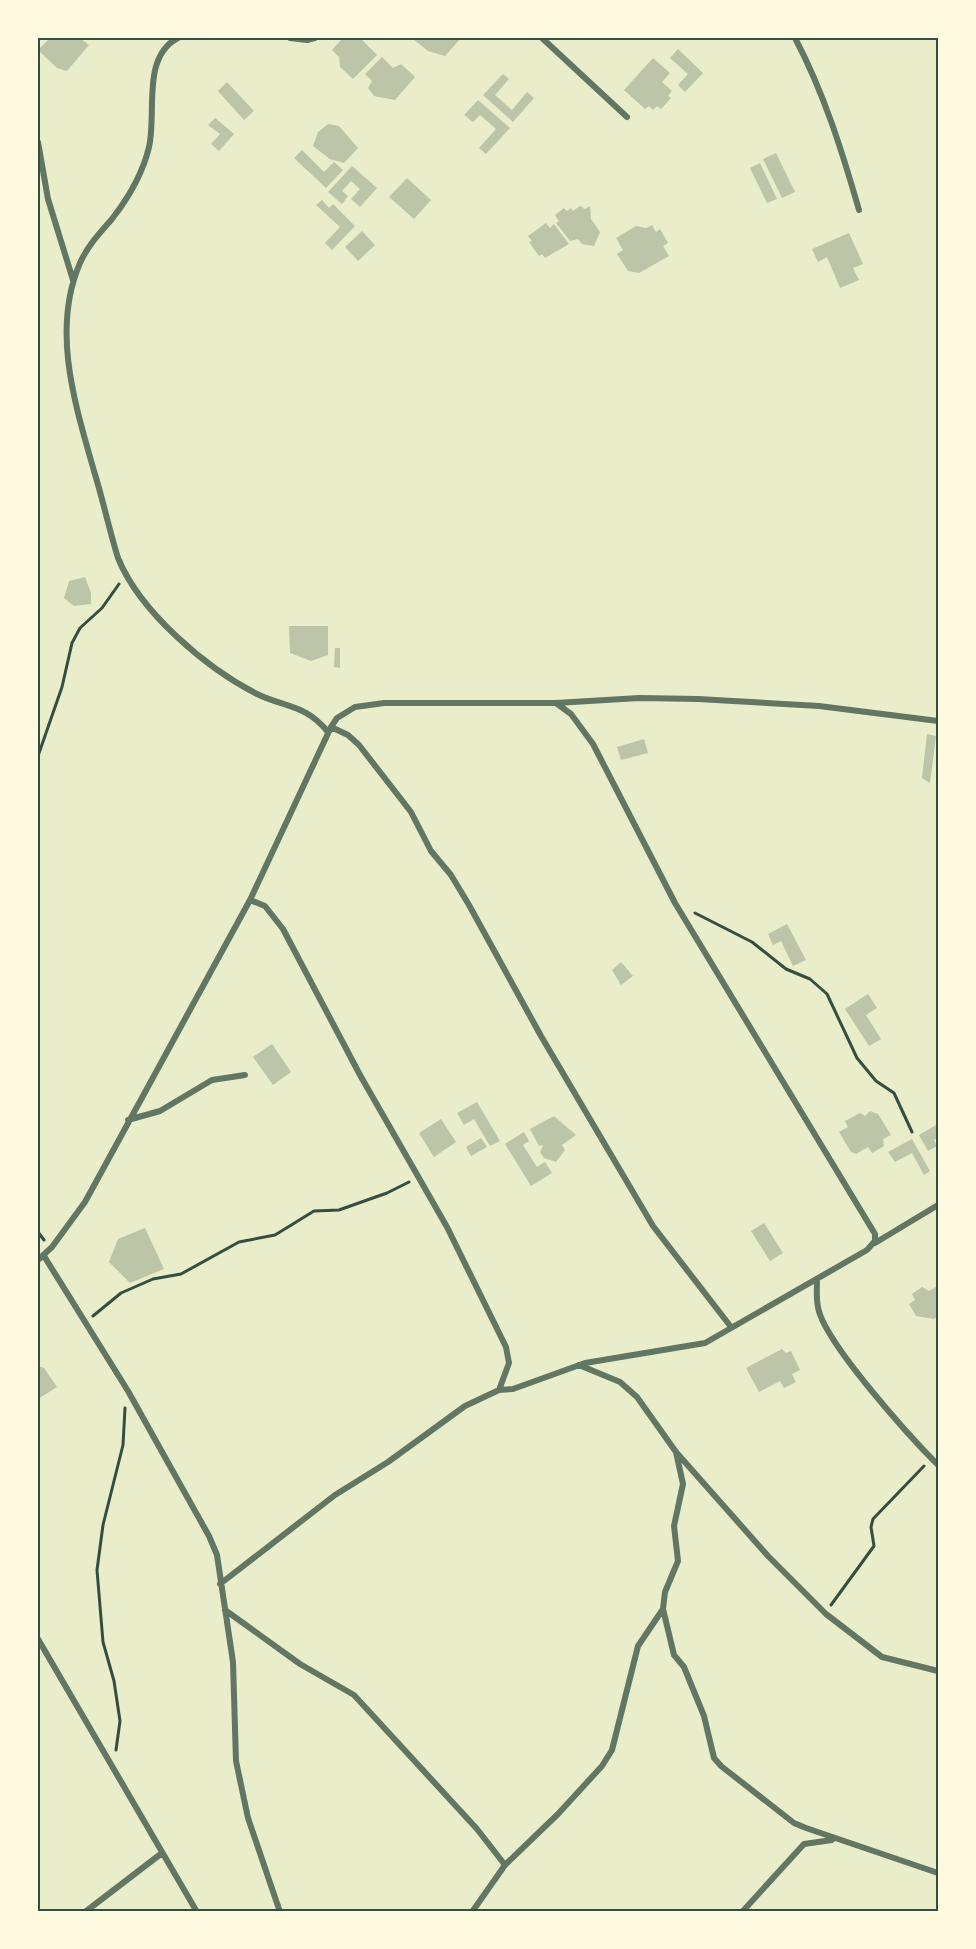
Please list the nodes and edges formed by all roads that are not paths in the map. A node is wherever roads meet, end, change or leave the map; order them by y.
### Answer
1 (169, 38) edge
2 (178, 38) edge
3 (290, 38) edge
4 (315, 38) edge
5 (542, 38) edge
6 (795, 38) edge
7 (167, 46) junction
8 (627, 117) dead end
9 (38, 142) edge
10 (859, 210) dead end
11 (73, 280) junction
12 (556, 703) junction
13 (939, 722) edge
14 (329, 729) junction
15 (250, 900) junction
16 (245, 1076) dead end
17 (128, 1119) junction
18 (939, 1205) edge
19 (874, 1243) junction
20 (44, 1256) junction
21 (38, 1260) edge
22 (818, 1279) junction
23 (731, 1327) junction
24 (579, 1365) junction
25 (499, 1390) junction
26 (676, 1452) junction
27 (939, 1465) edge
28 (220, 1584) junction
29 (224, 1609) junction
30 (663, 1609) junction
31 (38, 1639) edge
32 (939, 1671) edge
33 (836, 1840) junction
34 (162, 1854) junction
35 (505, 1865) junction
36 (939, 1873) edge
37 (85, 1911) edge
38 (197, 1911) edge
39 (280, 1911) edge
40 (472, 1911) edge
41 (742, 1911) edge

1 - 7 street
2 - 7 street
3 - 4 street
5 - 8 street
6 - 10 street
7 - 11 street
9 - 11 street
11 - 14 street
12 - 13 street
12 - 14 street
12 - 19 street
14 - 15 street
14 - 23 street
15 - 17 street
15 - 25 street
16 - 17 street
17 - 20 street
18 - 19 street
19 - 22 street
20 - 21 street
20 - 28 street
22 - 23 street
22 - 27 street
23 - 24 street
24 - 25 street
24 - 26 street
25 - 28 street
26 - 30 street
26 - 32 street
28 - 29 street
29 - 35 street
29 - 39 street
30 - 33 street
30 - 35 street
31 - 34 street
33 - 36 street
33 - 41 street
34 - 37 street
34 - 38 street
35 - 40 street

